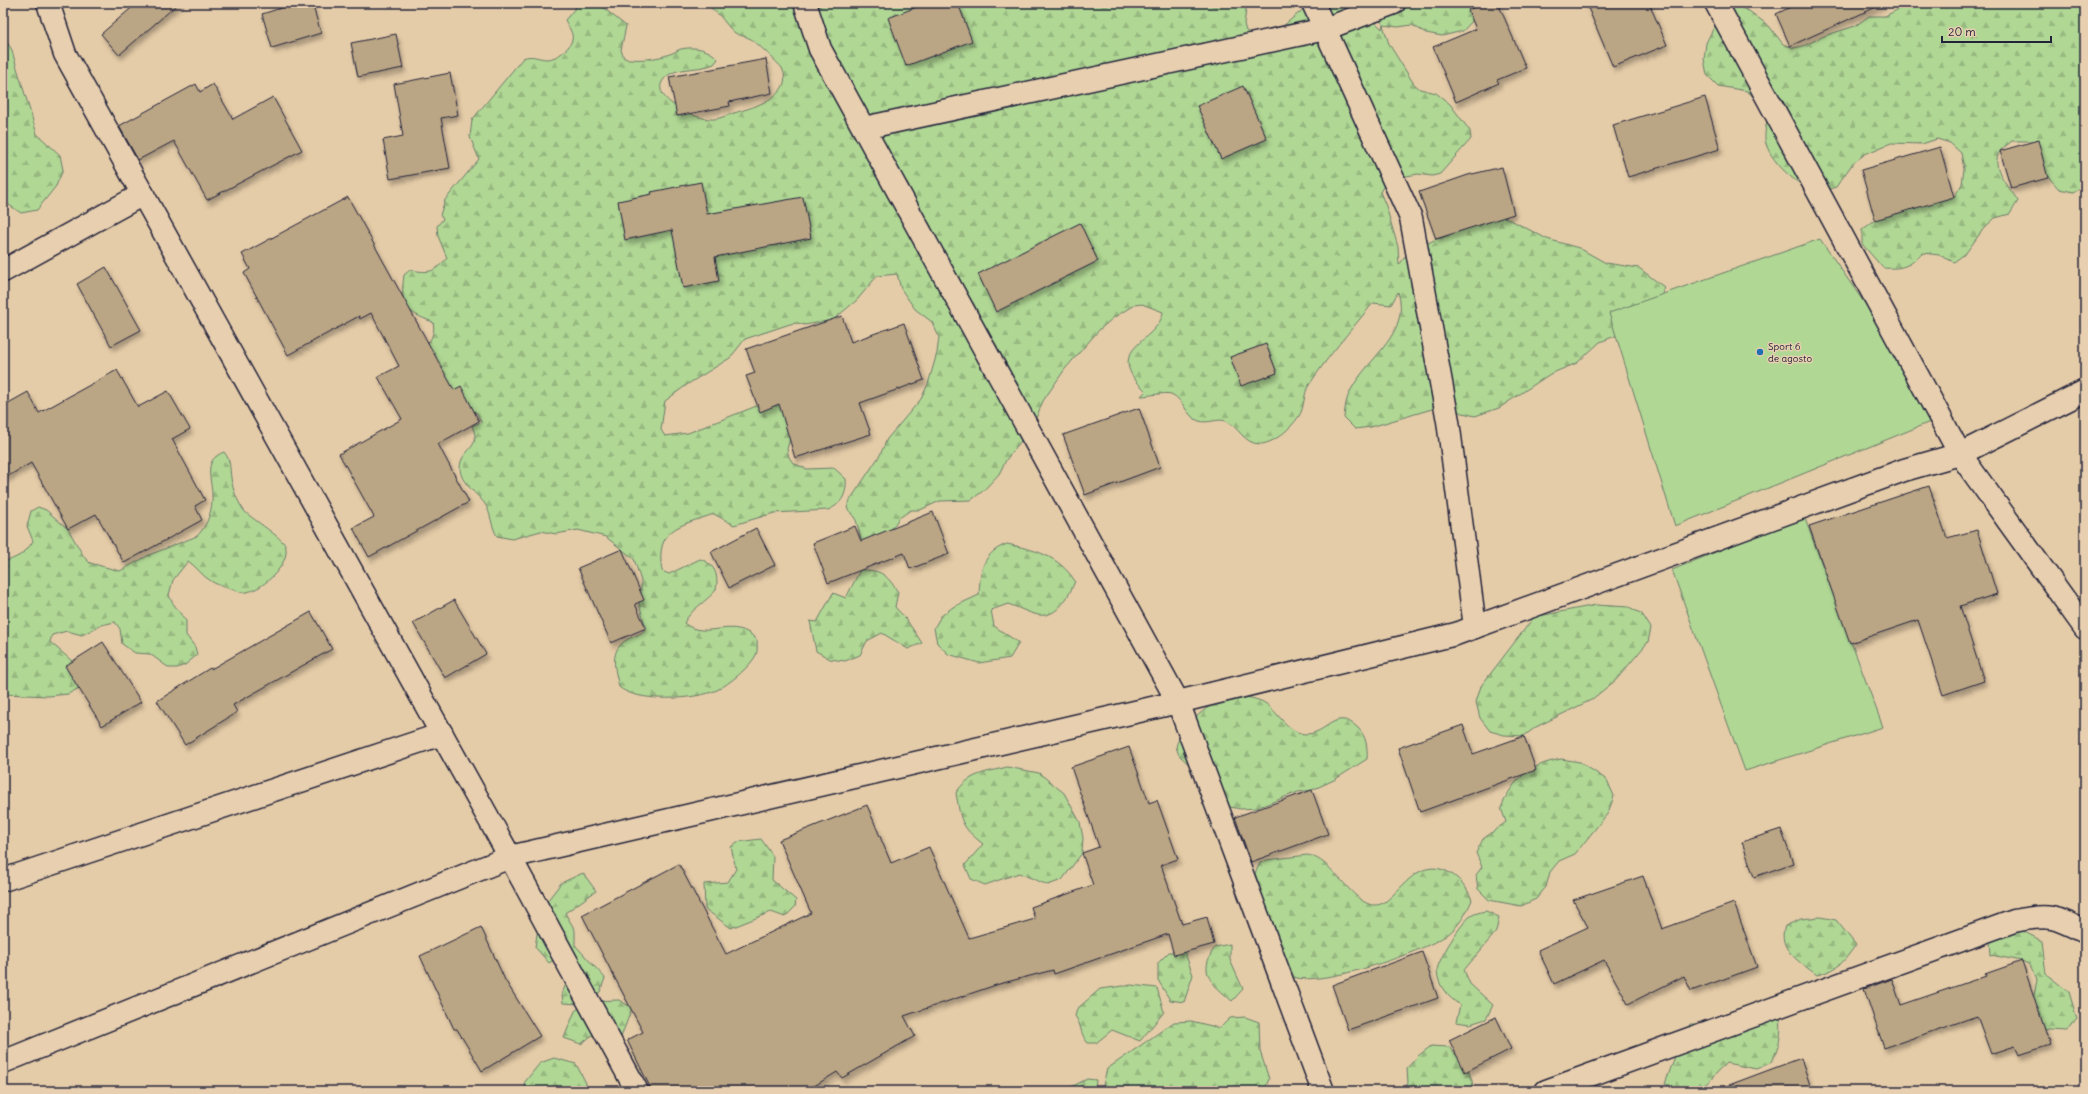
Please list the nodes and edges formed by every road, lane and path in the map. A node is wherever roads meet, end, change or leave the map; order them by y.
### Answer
1 (48, 3) edge
2 (805, 3) edge
3 (1313, 3) edge
4 (1394, 3) edge
5 (1716, 3) edge
6 (1325, 29) junction
7 (864, 128) junction
8 (143, 194) junction
9 (3, 270) edge
10 (2085, 391) edge
11 (1960, 454) junction
12 (1475, 627) junction
13 (2085, 628) edge
14 (1178, 702) junction
15 (442, 734) junction
16 (510, 857) junction
17 (3, 880) edge
18 (2085, 932) edge
19 (3, 1062) edge
20 (637, 1091) edge
21 (1323, 1091) edge
22 (1546, 1091) edge

1 - 8 street
2 - 7 street
3 - 6 street
4 - 6 street
5 - 11 street
6 - 7 street
6 - 12 street
7 - 14 street
8 - 9 street
8 - 15 street
10 - 11 street
11 - 12 street
11 - 13 street
12 - 14 street
14 - 16 street
14 - 21 street
15 - 16 street
15 - 17 street
16 - 19 street
16 - 20 street
18 - 22 street

